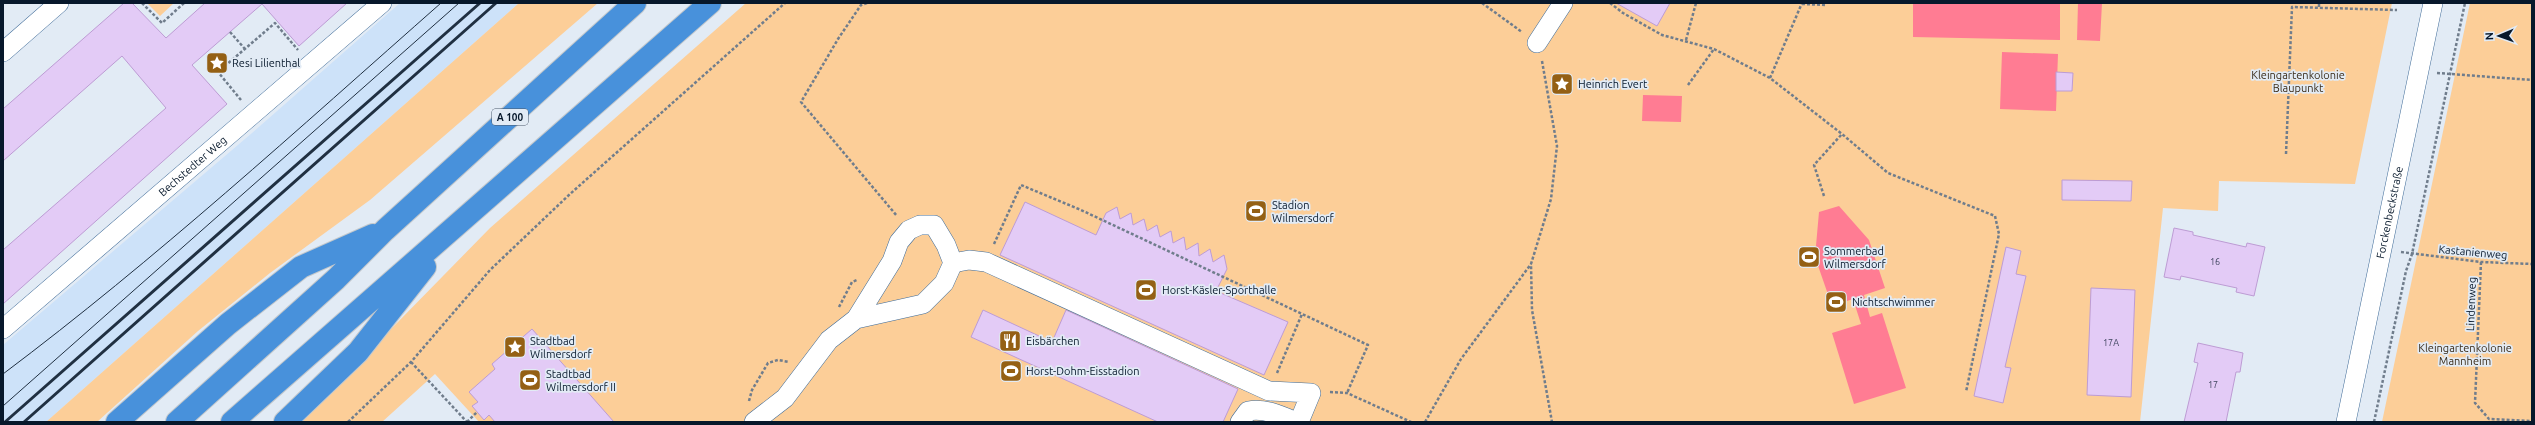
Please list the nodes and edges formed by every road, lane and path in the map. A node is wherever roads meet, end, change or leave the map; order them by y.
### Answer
1 (59, 3) edge
2 (142, 3) edge
3 (184, 3) edge
4 (382, 3) edge
5 (635, 3) edge
6 (710, 3) edge
7 (784, 3) edge
8 (867, 3) edge
9 (1482, 3) edge
10 (1563, 3) edge
11 (1610, 3) edge
12 (1696, 3) edge
13 (2319, 3) edge
14 (2433, 3) edge
15 (2465, 3) edge
16 (1802, 4) edge
17 (1827, 5) dead end
18 (2319, 7) junction
19 (2397, 10) dead end
20 (230, 32) dead end
21 (1686, 40) junction
22 (1537, 43) junction
23 (245, 49) junction
24 (1714, 49) junction
25 (3, 52) edge
26 (310, 64) junction
27 (2451, 76) junction
28 (1770, 78) junction
29 (2532, 80) edge
30 (1688, 84) dead end
31 (253, 113) junction
32 (1842, 134) junction
33 (2286, 154) dead end
34 (1824, 196) dead end
35 (458, 224) junction
36 (385, 230) junction
37 (909, 230) junction
38 (2412, 254) junction
39 (986, 262) junction
40 (2480, 262) junction
41 (953, 263) junction
42 (1531, 264) junction
43 (2532, 264) edge
44 (1302, 314) junction
45 (856, 320) junction
46 (3, 329) edge
47 (411, 362) junction
48 (811, 362) junction
49 (1269, 391) junction
50 (1966, 392) dead end
51 (1311, 393) junction
52 (1347, 393) junction
53 (477, 412) dead end
54 (752, 414) edge
55 (2532, 420) edge
56 (117, 422) edge
57 (177, 422) edge
58 (232, 422) edge
59 (285, 422) edge
60 (348, 422) edge
61 (467, 422) edge
62 (1240, 422) edge
63 (1298, 422) edge
64 (1411, 422) edge
65 (1425, 422) edge
66 (1552, 422) edge
67 (2346, 422) edge
68 (2374, 422) edge

1 - 25 street
2 - 3 path
4 - 26 street, Bechstedter Weg
5 - 36 highway, A 100
6 - 35 highway
7 - 47 path
8 - 37 path
9 - 22 path
10 - 22 street
11 - 21 path
12 - 21 path
13 - 18 path
14 - 67 street, Forckenbeckstraße
15 - 27 path
16 - 17 path
16 - 28 path
18 - 19 path
18 - 33 path
20 - 23 path
21 - 24 path
22 - 42 path
23 - 26 path
23 - 31 path
24 - 28 path
24 - 30 path
26 - 31 street, Bechstedter Weg
27 - 29 path
27 - 38 path
28 - 32 path
31 - 46 street, Bechstedter Weg
32 - 34 path
32 - 50 path
35 - 58 highway
35 - 59 highway
36 - 56 highway
36 - 57 highway, A 100
37 - 41 street
37 - 45 street
38 - 40 path, Kastanienweg
38 - 68 path
39 - 41 street
39 - 44 path
39 - 49 street
40 - 43 path, Kastanienweg
40 - 55 path, Lindenweg
41 - 45 street
42 - 65 path
42 - 66 path
44 - 49 path
44 - 52 path
45 - 48 street
47 - 60 path
47 - 61 path
48 - 54 street
48 - 54 path
49 - 51 street
51 - 52 path
51 - 63 street
52 - 64 path
53 - 61 path
62 - 63 street

